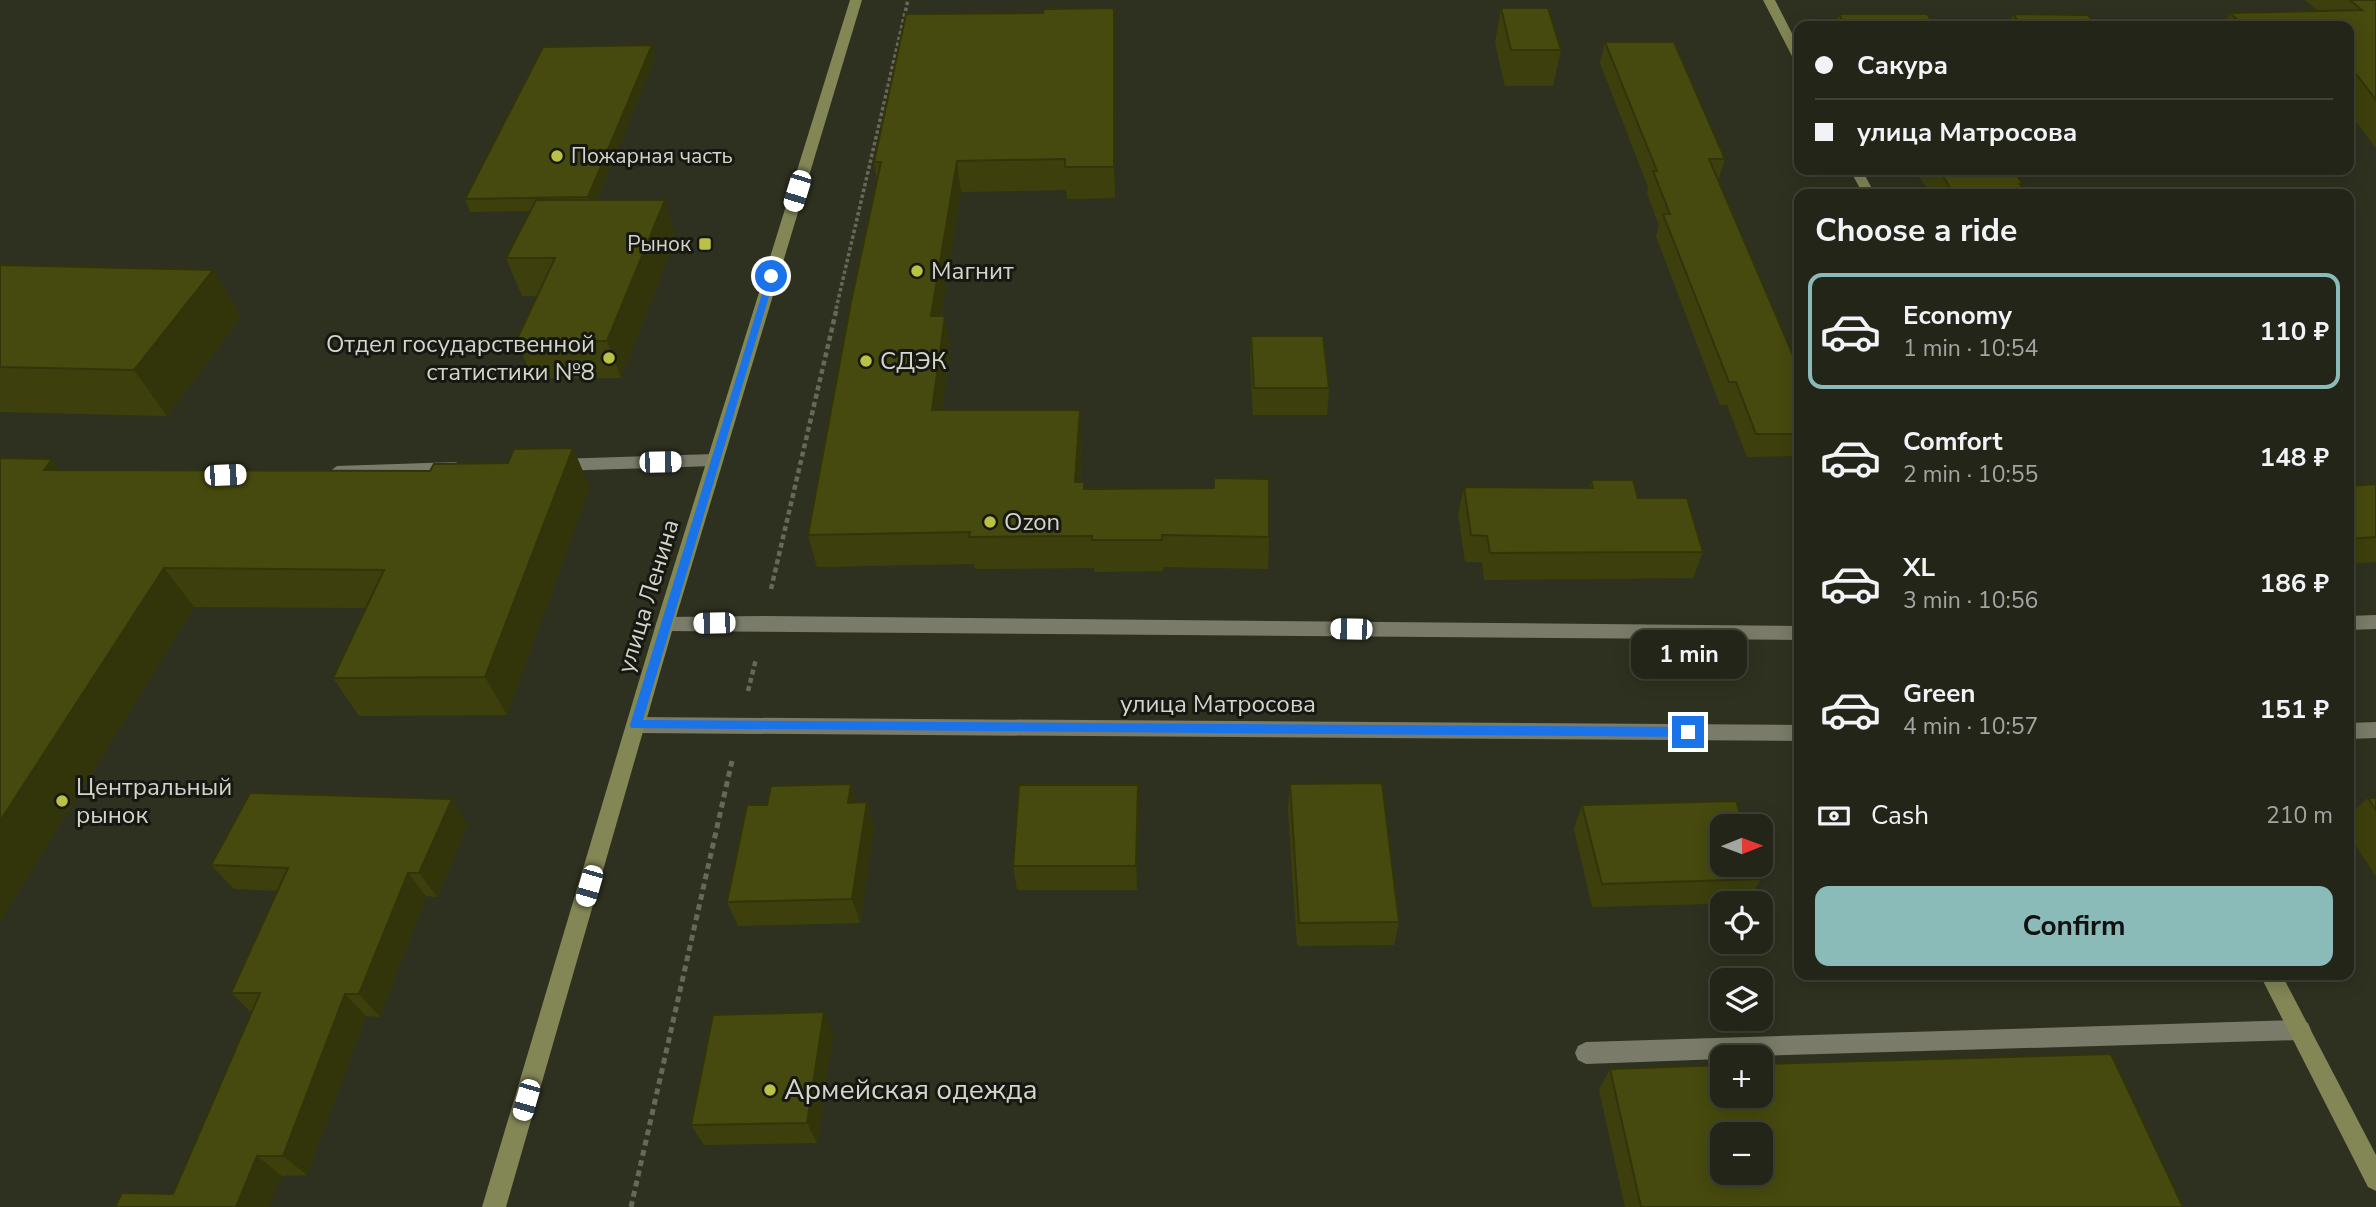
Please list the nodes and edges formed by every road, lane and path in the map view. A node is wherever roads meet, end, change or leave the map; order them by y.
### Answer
1 (856, 0) edge
2 (1769, 0) edge
3 (1794, 48) edge
4 (715, 460) junction
5 (533, 466) edge
6 (478, 467) edge
7 (324, 472) edge
8 (2376, 622) edge
9 (2354, 623) edge
10 (665, 624) junction
11 (1794, 633) edge
12 (636, 725) junction
13 (2376, 730) edge
14 (2354, 731) edge
15 (1794, 733) edge
16 (2274, 980) edge
17 (2300, 1030) junction
18 (1586, 1053) dead end
19 (2376, 1179) edge
20 (494, 1207) edge

1 - 4 main road, улица Ленина
2 - 3 main road
4 - 5 street
4 - 10 main road, улица Ленина
6 - 7 street
8 - 9 street
10 - 11 street
10 - 12 main road, улица Ленина
12 - 15 street, улица Матросова
12 - 20 main road, улица Ленина
13 - 14 street
16 - 17 main road
17 - 18 street
17 - 19 main road

